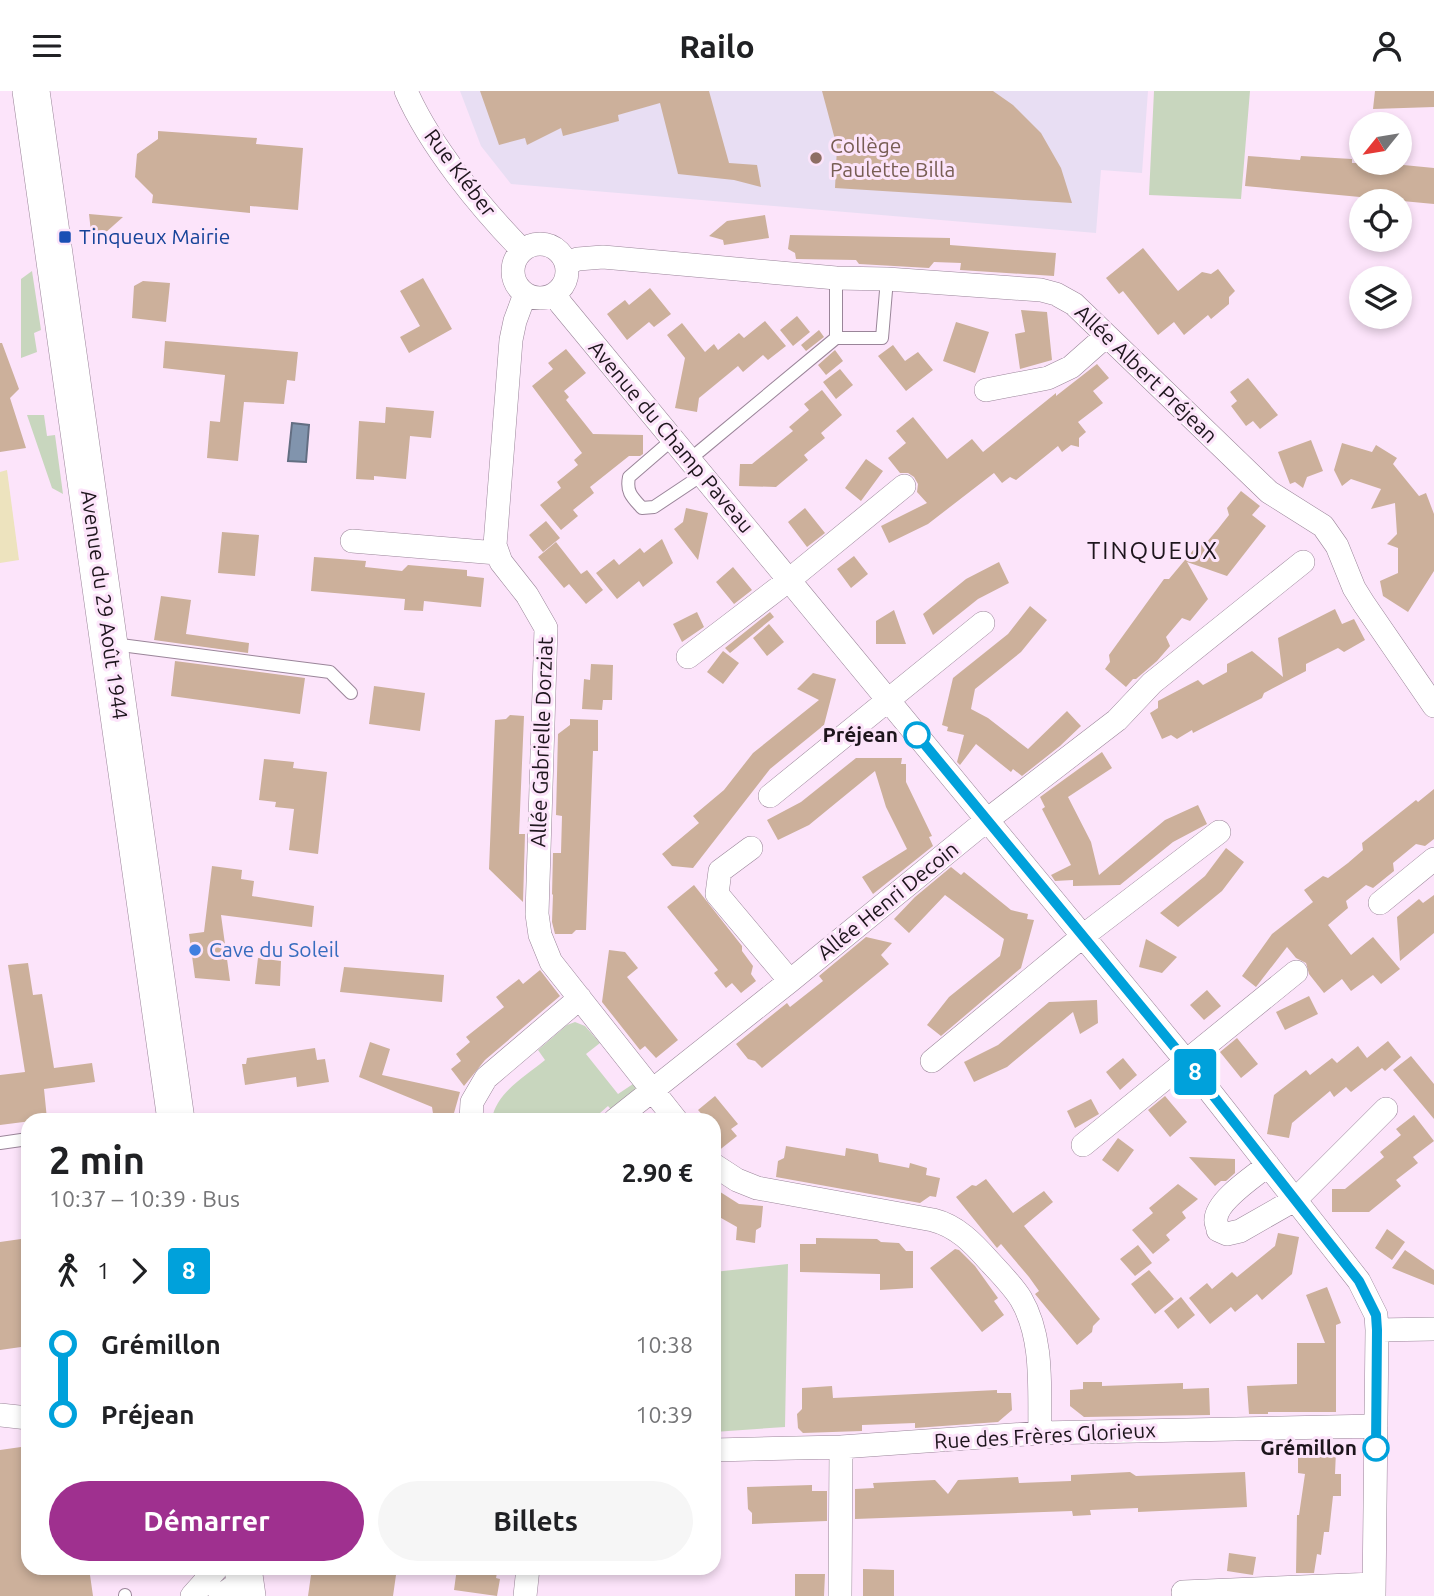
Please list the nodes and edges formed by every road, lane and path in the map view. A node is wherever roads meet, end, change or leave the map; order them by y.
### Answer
1 (31, 91) edge
2 (405, 91) edge
3 (523, 250) junction
4 (566, 264) junction
5 (836, 278) junction
6 (887, 279) junction
7 (555, 293) junction
8 (525, 294) junction
9 (1106, 336) junction
10 (836, 338) junction
11 (986, 390) dead end
12 (673, 439) junction
13 (696, 467) junction
14 (904, 486) dead end
15 (352, 541) dead end
16 (497, 553) junction
17 (1303, 562) dead end
18 (789, 580) junction
19 (983, 623) dead end
20 (109, 644) junction
21 (688, 657) dead end
22 (351, 693) dead end
23 (888, 700) junction
24 (1434, 706) edge
25 (770, 796) dead end
26 (987, 820) junction
27 (1219, 832) dead end
28 (751, 848) dead end
29 (1434, 859) edge
30 (1380, 903) dead end
31 (1083, 936) junction
32 (1296, 972) dead end
33 (790, 981) junction
34 (580, 998) junction
35 (932, 1061) dead end
36 (1186, 1061) junction
37 (652, 1091) junction
38 (1386, 1109) dead end
39 (172, 1113) edge
40 (471, 1113) edge
41 (624, 1113) edge
42 (670, 1113) edge
43 (21, 1140) edge
44 (0, 1143) edge
45 (1083, 1145) dead end
46 (1268, 1164) junction
47 (721, 1170) edge
48 (1296, 1199) junction
49 (1434, 1329) edge
50 (1377, 1330) junction
51 (0, 1415) edge
52 (21, 1417) edge
53 (1376, 1426) junction
54 (1040, 1433) junction
55 (841, 1447) junction
56 (721, 1450) edge
57 (527, 1575) edge
58 (232, 1583) edge
59 (1374, 1590) edge
60 (1183, 1592) dead end
61 (192, 1596) edge
62 (525, 1596) edge
63 (840, 1596) edge

1 - 20 main road, Avenue du 29 Août 1944
2 - 3 street, Rue Kléber
3 - 4 street
3 - 8 street
4 - 5 street, Allée Albert Préjean
4 - 7 street
5 - 6 street, Allée Albert Préjean
5 - 10 lane
6 - 9 street, Allée Albert Préjean
6 - 10 lane
7 - 8 street
7 - 12 street, Avenue du Champ Paveau
8 - 16 street
9 - 11 street
9 - 24 street, Allée Albert Préjean
10 - 13 lane
12 - 13 street, Avenue du Champ Paveau
12 - 13 lane
13 - 18 street, Avenue du Champ Paveau
14 - 18 street
15 - 16 street
16 - 34 street, Allée Gabrielle Dorziat
17 - 26 street
18 - 21 street
18 - 23 street, Avenue du Champ Paveau
19 - 23 street
20 - 22 lane
20 - 39 main road, Avenue du 29 Août 1944
23 - 25 street
23 - 26 street, Avenue du Champ Paveau
26 - 31 street, Avenue du Champ Paveau
26 - 33 street, Allée Henri Decoin
27 - 31 street
28 - 33 street
29 - 30 street
31 - 35 street
31 - 36 street, Avenue du Champ Paveau
32 - 36 street
33 - 37 street, Allée Henri Decoin
34 - 37 street, Allée Gabrielle Dorziat
34 - 40 street
36 - 45 street
36 - 46 street, Avenue du Champ Paveau
37 - 41 street, Allée Henri Decoin
37 - 42 street, Allée Gabrielle Dorziat
38 - 48 street
43 - 44 lane
46 - 48 street, Avenue du Champ Paveau
46 - 48 street
47 - 54 street
48 - 50 street, Avenue du Champ Paveau
49 - 50 street
50 - 53 street, Avenue du Champ Paveau
51 - 52 street
53 - 54 street, Rue des Frères Glorieux
53 - 59 street, Avenue du Champ Paveau
54 - 55 street, Rue des Frères Glorieux
55 - 56 street, Rue des Frères Glorieux
55 - 63 street
57 - 62 street
58 - 61 street
59 - 60 street

